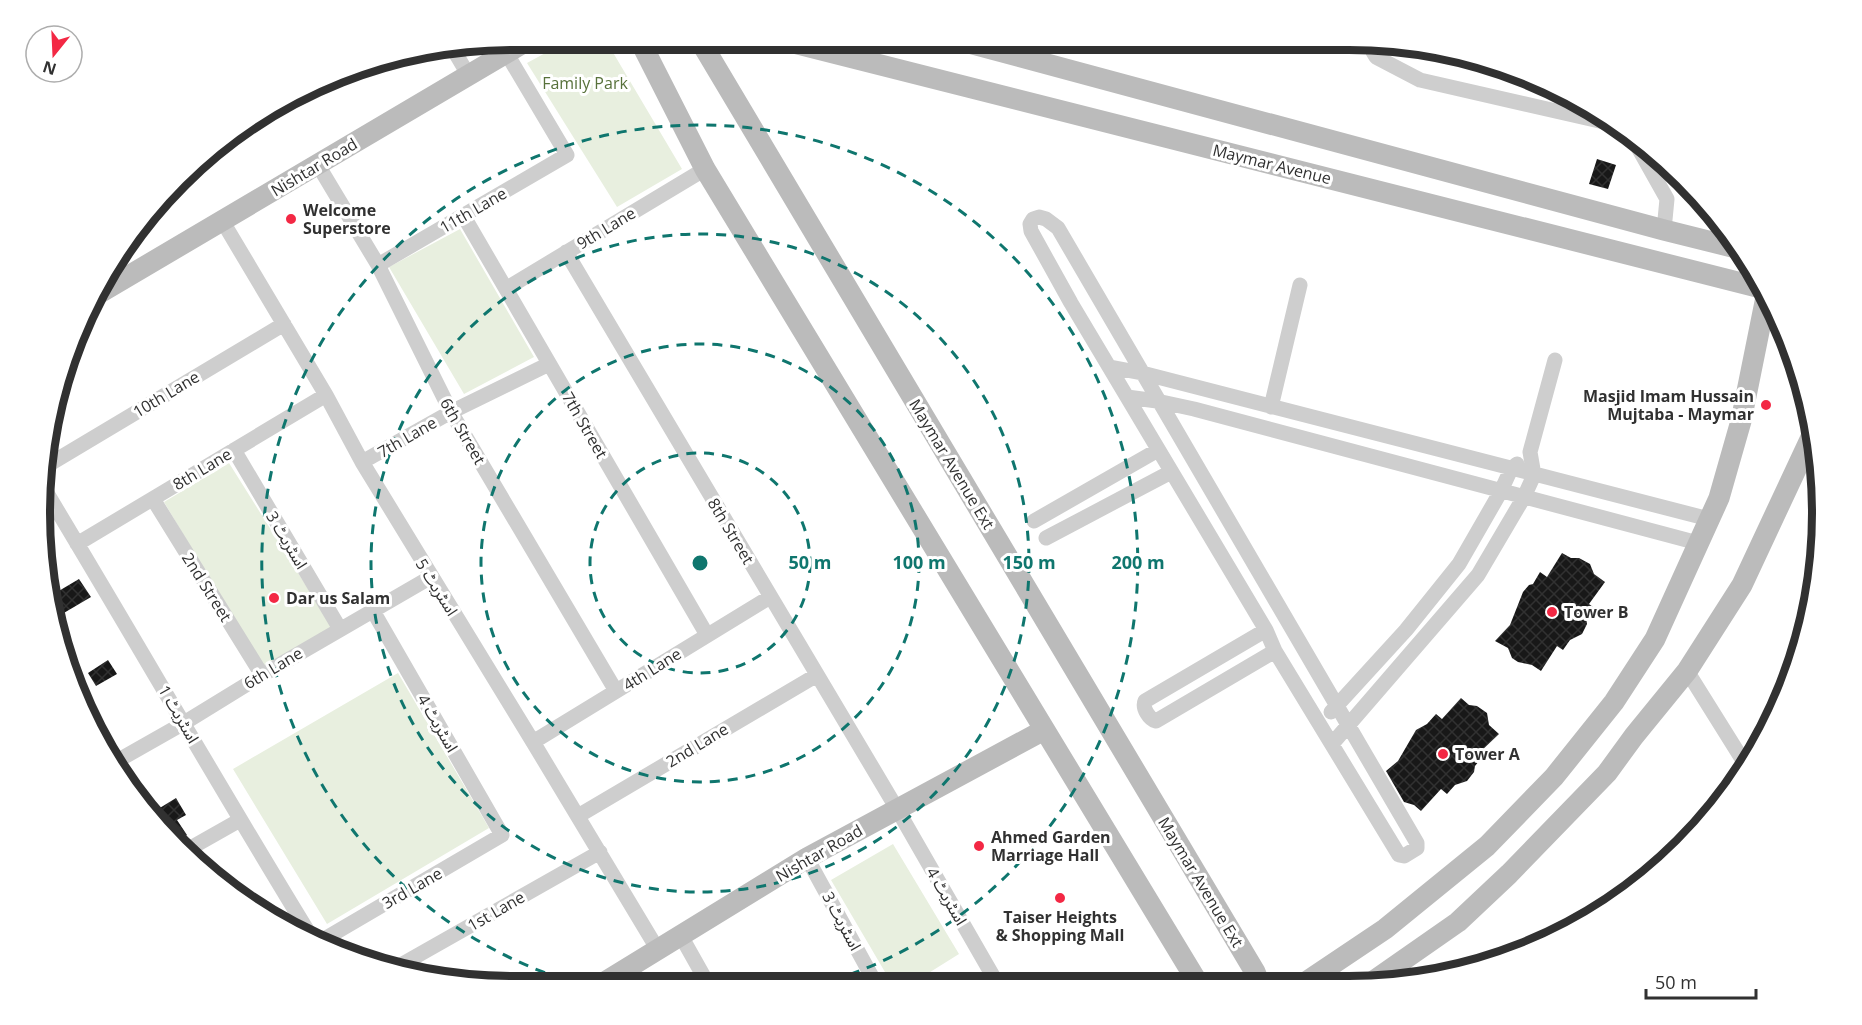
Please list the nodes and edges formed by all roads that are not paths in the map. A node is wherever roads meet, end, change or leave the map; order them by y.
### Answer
1 (513, 50) edge
2 (645, 50) edge
3 (706, 50) edge
4 (821, 50) edge
5 (999, 50) edge
6 (1373, 50) edge
7 (455, 53) edge
8 (507, 54) junction
9 (469, 76) junction
10 (1593, 120) edge
11 (1641, 153) edge
12 (318, 165) junction
13 (705, 169) junction
14 (463, 215) junction
15 (223, 222) junction
16 (1664, 230) junction
17 (1728, 246) edge
18 (566, 252) junction
19 (378, 265) junction
20 (1300, 285) dead end
21 (1753, 287) edge
22 (507, 288) junction
23 (108, 289) edge
24 (1763, 305) edge
25 (284, 324) junction
26 (1555, 360) dead end
27 (549, 364) junction
28 (1110, 367) junction
29 (1142, 373) junction
30 (326, 395) junction
31 (1126, 397) junction
32 (1157, 400) junction
33 (1270, 407) junction
34 (451, 412) junction
35 (1808, 445) edge
36 (234, 450) junction
37 (1158, 450) junction
38 (1530, 452) junction
39 (362, 462) junction
40 (52, 463) edge
41 (1510, 469) junction
42 (1171, 472) junction
43 (1534, 476) junction
44 (1501, 491) junction
45 (1524, 497) junction
46 (50, 498) edge
47 (153, 499) junction
48 (1709, 519) junction
49 (1034, 521) dead end
50 (1046, 538) dead end
51 (1698, 543) junction
52 (77, 544) junction
53 (431, 577) junction
54 (770, 597) junction
55 (373, 611) junction
56 (340, 629) junction
57 (1266, 630) junction
58 (707, 635) junction
59 (1275, 651) junction
60 (1687, 671) junction
61 (262, 675) junction
62 (817, 675) junction
63 (616, 691) junction
64 (1336, 706) junction
65 (184, 723) junction
66 (1320, 723) junction
67 (1348, 725) junction
68 (1044, 730) junction
69 (534, 742) junction
70 (1332, 744) junction
71 (1741, 758) edge
72 (121, 759) edge
73 (897, 809) junction
74 (578, 816) junction
75 (240, 820) junction
76 (502, 835) joint
77 (192, 847) edge
78 (600, 852) junction
79 (807, 858) junction
80 (305, 926) edge
81 (681, 936) junction
82 (329, 937) edge
83 (658, 950) junction
84 (405, 963) edge
85 (1382, 975) edge
86 (615, 976) edge
87 (704, 976) edge
88 (872, 976) edge
89 (993, 976) edge
90 (1194, 976) edge
91 (1257, 976) edge
92 (1315, 976) edge

1 - 8 main road, Nishtar Road
2 - 13 main road
3 - 91 main road, Maymar Avenue Ext
4 - 21 main road, Maymar Avenue
5 - 16 main road
6 - 10 street
7 - 9 street
8 - 9 main road, Nishtar Road
8 - 14 street, 11th Lane
9 - 12 main road, Nishtar Road
11 - 16 street
12 - 15 main road, Nishtar Road
12 - 19 street, 6th Street
13 - 18 street, 9th Lane
13 - 68 main road
14 - 19 street, 11th Lane
14 - 22 street, 7th Street
15 - 23 main road, Nishtar Road
15 - 25 street, اسٹریٹ 5
16 - 17 main road
18 - 22 street, 9th Lane
18 - 54 street, 8th Street
19 - 34 street, 6th Street
20 - 33 street
22 - 27 street, 7th Street
24 - 48 main road
25 - 30 street, اسٹریٹ 5
25 - 40 street, 10th Lane
26 - 38 street
27 - 34 street, 7th Lane
27 - 58 street, 7th Street
28 - 29 street
28 - 29 street
28 - 31 street
29 - 32 street
29 - 33 street
30 - 36 street, 8th Lane
30 - 39 street, اسٹریٹ 5
31 - 32 street
31 - 37 street
32 - 44 street
32 - 64 street
33 - 41 street
34 - 39 street, 7th Lane
34 - 63 street, 6th Street
35 - 60 main road
36 - 47 street, 8th Lane
36 - 56 street, اسٹریٹ 3
37 - 42 street
37 - 49 street
38 - 41 street
38 - 43 street
39 - 53 street, اسٹریٹ 5
41 - 43 street
41 - 44 street
42 - 50 street
42 - 57 street
43 - 45 street
43 - 48 street
44 - 45 street
44 - 64 street
45 - 51 street
45 - 67 street
46 - 52 street, اسٹریٹ 1
47 - 52 street, 8th Lane
47 - 61 street, 2nd Street
48 - 51 main road
51 - 92 main road
52 - 65 street, اسٹریٹ 1
53 - 55 street, 6th Lane
53 - 69 street, اسٹریٹ 5
54 - 58 street, 4th Lane
54 - 62 street, 8th Street
55 - 56 street, 6th Lane
55 - 76 street, اسٹریٹ 4
56 - 61 street, 6th Lane
57 - 59 street
57 - 59 street
58 - 63 street, 4th Lane
59 - 66 street
60 - 71 street
60 - 85 main road
61 - 65 street, 6th Lane
62 - 73 street, 8th Street
62 - 74 street, 2nd Lane
63 - 69 street, 4th Lane
64 - 66 street
64 - 67 street
65 - 72 street, 6th Lane
65 - 75 street, اسٹریٹ 1
66 - 70 street
67 - 70 street
67 - 70 street
68 - 73 main road, Nishtar Road
68 - 90 main road
69 - 74 street, اسٹریٹ 5
73 - 79 main road, Nishtar Road
73 - 89 street, اسٹریٹ 4
74 - 78 street, اسٹریٹ 5
75 - 77 street
75 - 80 street, اسٹریٹ 1
76 - 82 street, 3rd Lane
78 - 83 street, اسٹریٹ 5
78 - 84 street, 1st Lane
79 - 81 main road, Nishtar Road
79 - 88 street, اسٹریٹ 3
81 - 83 main road, Nishtar Road
81 - 87 street
83 - 86 main road, Nishtar Road

